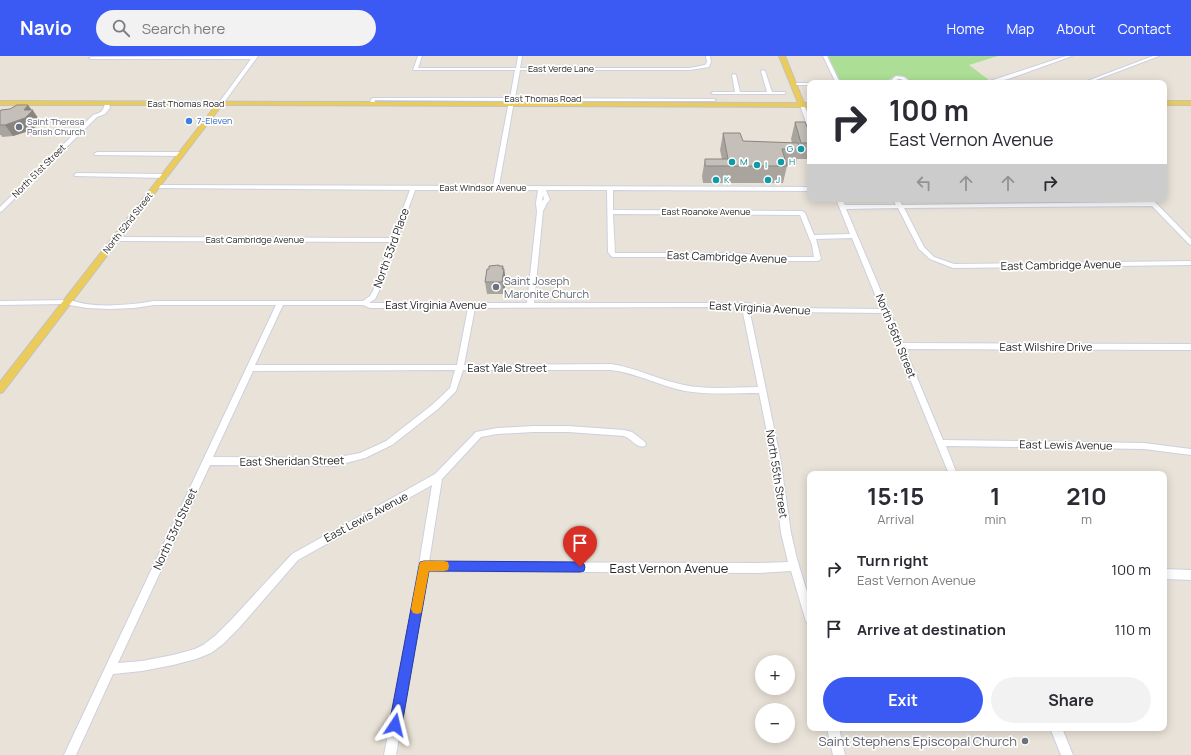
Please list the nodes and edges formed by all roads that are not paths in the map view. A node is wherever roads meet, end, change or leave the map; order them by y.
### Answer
1 (420, 56) edge
2 (520, 56) edge
3 (708, 56) edge
4 (782, 56) edge
5 (825, 56) edge
6 (1070, 56) edge
7 (1157, 56) edge
8 (92, 57) edge
9 (255, 57) edge
10 (518, 69) junction
11 (763, 71) dead end
12 (734, 75) dead end
13 (837, 80) edge
14 (997, 80) edge
15 (1092, 80) edge
16 (794, 84) junction
17 (807, 84) edge
18 (738, 93) junction
19 (770, 93) junction
20 (783, 93) dead end
21 (512, 102) junction
22 (714, 102) junction
23 (0, 103) edge
24 (1167, 103) edge
25 (1191, 103) edge
26 (107, 104) junction
27 (220, 104) junction
28 (802, 105) junction
29 (807, 105) edge
30 (807, 117) edge
31 (97, 154) dead end
32 (181, 154) junction
33 (77, 175) dead end
34 (165, 176) junction
35 (156, 187) junction
36 (413, 188) junction
37 (496, 188) junction
38 (542, 188) junction
39 (610, 188) junction
40 (807, 189) edge
41 (840, 202) edge
42 (898, 202) edge
43 (1154, 204) joint
44 (900, 206) junction
45 (843, 207) junction
46 (0, 210) edge
47 (610, 212) junction
48 (854, 236) junction
49 (812, 237) junction
50 (115, 240) junction
51 (395, 240) junction
52 (1191, 242) edge
53 (1191, 263) edge
54 (0, 303) edge
55 (66, 303) junction
56 (364, 303) junction
57 (280, 304) junction
58 (472, 305) junction
59 (530, 305) junction
60 (745, 305) junction
61 (886, 311) junction
62 (900, 346) junction
63 (1191, 347) edge
64 (250, 368) junction
65 (460, 368) junction
66 (0, 389) edge
67 (762, 390) junction
68 (940, 443) junction
69 (642, 444) dead end
70 (1191, 452) edge
71 (206, 461) junction
72 (952, 471) edge
73 (438, 477) junction
74 (424, 566) junction
75 (794, 566) junction
76 (1167, 574) edge
77 (1191, 575) edge
78 (807, 608) edge
79 (110, 669) junction
80 (834, 731) edge
81 (1057, 731) edge
82 (70, 755) edge
83 (390, 755) edge
84 (838, 755) edge
85 (1067, 755) edge

1 - 10 street, East Verde Lane
2 - 10 street
3 - 10 street, East Verde Lane
4 - 16 main road
5 - 13 street
6 - 14 street
7 - 15 street
8 - 9 street
9 - 27 street, North 52nd Street
10 - 21 street
11 - 19 street
12 - 18 street
16 - 17 street
16 - 28 main road
18 - 19 street
18 - 22 street
19 - 20 street
21 - 22 main road, East Thomas Road
21 - 27 main road, East Thomas Road
21 - 37 street
22 - 28 main road, East Thomas Road
23 - 26 main road, East Thomas Road
24 - 25 main road
26 - 27 main road, East Thomas Road
26 - 46 street, North 51st Street
27 - 32 main road, North 52nd Street
28 - 29 main road, East Thomas Road
28 - 30 street
31 - 32 street
32 - 34 main road, North 52nd Street
33 - 34 street
34 - 35 main road, North 52nd Street
35 - 36 street, East Windsor Avenue
35 - 50 main road, North 52nd Street
36 - 37 street, East Windsor Avenue
36 - 51 street, North 53rd Place
37 - 38 street, East Windsor Avenue
38 - 39 street, East Windsor Avenue
38 - 59 street
39 - 40 street, East Windsor Avenue
39 - 47 street
41 - 45 street, North 56th Street
42 - 44 street
43 - 44 street
43 - 52 street
44 - 45 street
44 - 53 street, East Cambridge Avenue
45 - 48 street, North 56th Street
47 - 49 street, East Roanoke Avenue
47 - 49 street, East Cambridge Avenue
48 - 49 street
48 - 61 street, North 56th Street
50 - 51 street, East Cambridge Avenue
50 - 55 main road, North 52nd Street
51 - 56 street, North 53rd Place
54 - 55 street, East Virginia Avenue
55 - 57 street, East Virginia Avenue
55 - 66 main road, North 52nd Street
56 - 57 street, East Virginia Avenue
56 - 58 street, East Virginia Avenue
57 - 64 street, North 53rd Street
58 - 59 street, East Virginia Avenue
58 - 65 street, East Sheridan Street
59 - 60 street, East Virginia Avenue
60 - 61 street, East Virginia Avenue
60 - 67 street, North 55th Street
61 - 62 street, North 56th Street
62 - 63 street, East Wilshire Drive
62 - 68 street, North 56th Street
64 - 65 street, East Yale Street
64 - 71 street, North 53rd Street
65 - 67 street, East Yale Street
65 - 71 street, East Sheridan Street
67 - 75 street, North 55th Street
68 - 70 street, East Lewis Avenue
68 - 72 street, North 56th Street
69 - 73 street, East Lewis Avenue
71 - 79 street, North 53rd Street
73 - 74 street
73 - 79 street, East Lewis Avenue
74 - 75 street, East Vernon Avenue
74 - 83 street
75 - 78 street, North 55th Street
76 - 77 street
79 - 82 street, North 53rd Street
80 - 84 street
81 - 85 street

